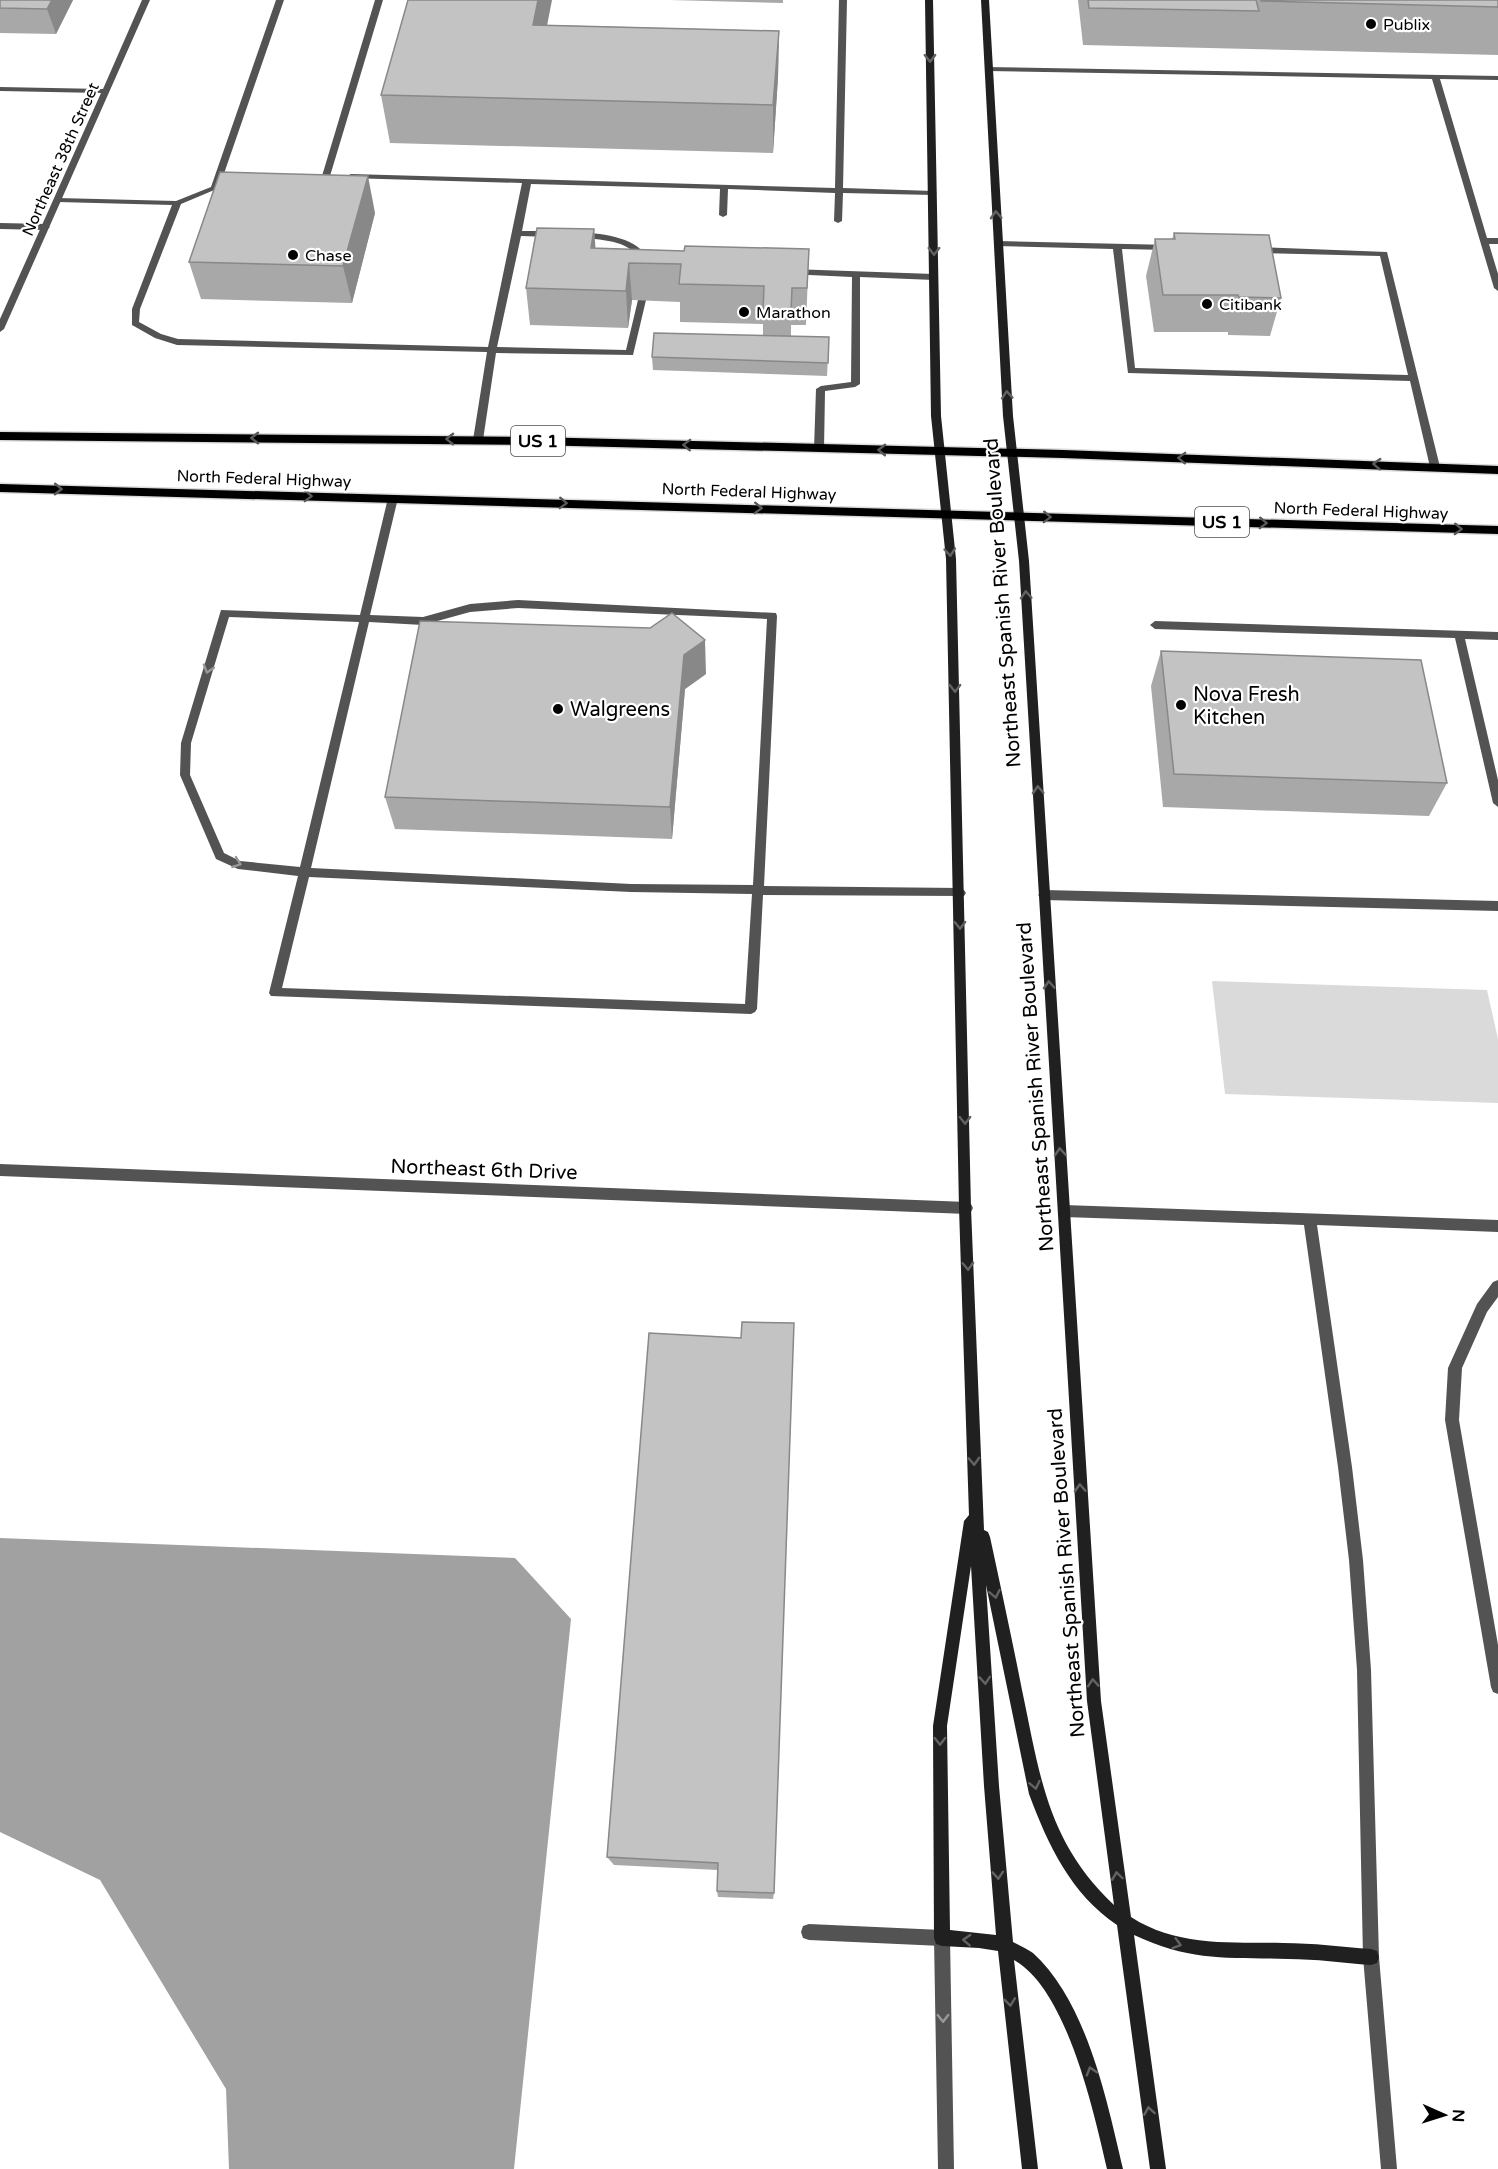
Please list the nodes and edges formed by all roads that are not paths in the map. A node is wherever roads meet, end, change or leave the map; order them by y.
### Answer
1 (146, 0) edge
2 (280, 0) edge
3 (379, 0) edge
4 (843, 0) edge
5 (929, 0) edge
6 (985, 0) edge
7 (988, 69) junction
8 (1435, 76) junction
9 (1498, 78) edge
10 (0, 88) edge
11 (107, 91) junction
12 (315, 175) edge
13 (326, 176) junction
14 (527, 181) junction
15 (226, 183) edge
16 (724, 187) junction
17 (215, 188) junction
18 (840, 190) junction
19 (933, 193) junction
20 (58, 200) junction
21 (177, 203) junction
22 (723, 215) dead end
23 (838, 220) dead end
24 (0, 226) edge
25 (46, 227) junction
26 (517, 233) junction
27 (1484, 240) junction
28 (1498, 241) edge
29 (998, 244) junction
30 (1117, 246) junction
31 (1175, 248) edge
32 (1245, 250) edge
33 (654, 267) edge
34 (785, 272) edge
35 (856, 275) junction
36 (934, 277) junction
37 (1498, 288) edge
38 (642, 300) dead end
39 (0, 329) edge
40 (492, 351) junction
41 (1413, 378) junction
42 (0, 436) edge
43 (478, 440) junction
44 (819, 448) junction
45 (940, 452) junction
46 (1012, 453) junction
47 (1435, 467) junction
48 (1498, 470) edge
49 (0, 488) edge
50 (393, 498) junction
51 (946, 513) junction
52 (1019, 516) junction
53 (1498, 530) edge
54 (364, 619) junction
55 (1155, 625) dead end
56 (1459, 635) junction
57 (1498, 636) edge
58 (1498, 802) edge
59 (304, 872) junction
60 (758, 890) junction
61 (960, 893) junction
62 (1044, 896) junction
63 (1498, 906) edge
64 (0, 1170) edge
65 (967, 1208) junction
66 (1064, 1211) junction
67 (1310, 1220) junction
68 (1498, 1226) edge
69 (1498, 1287) edge
70 (975, 1496) junction
71 (1498, 1687) edge
72 (1123, 1923) junction
73 (809, 1932) dead end
74 (942, 1938) junction
75 (1003, 1944) junction
76 (1371, 1957) junction
77 (946, 2169) edge
78 (1030, 2169) edge
79 (1115, 2169) edge
80 (1158, 2169) edge
81 (1389, 2169) edge

1 - 11 street, Northeast 38th Street
2 - 17 street
3 - 13 street
4 - 18 street
5 -> 19 main road
6 - 7 main road, Northeast Spanish River Boulevard
7 - 8 street
29 -> 7 main road, Northeast Spanish River Boulevard
8 - 9 street
8 - 27 street
10 - 11 street
11 - 20 street, Northeast 38th Street
12 - 13 street
13 - 14 street
14 - 16 street
14 - 26 street
15 - 17 street
16 - 18 street
16 - 22 street
17 - 21 street
18 - 19 street
18 - 23 street
19 -> 36 main road
20 - 21 street
20 - 25 street, Northeast 38th Street
21 - 40 street
24 - 25 street
25 - 39 street, Northeast 38th Street
26 - 33 street
26 - 40 street
27 - 28 street
27 - 37 street
29 - 30 street
46 -> 29 main road, Northeast Spanish River Boulevard
30 - 31 street
30 - 41 street
32 - 41 street
34 - 35 street
35 - 36 street
35 - 44 street
36 - 45 main road
38 - 40 street
40 - 43 street
41 - 47 street
43 -> 42 main road, North Federal Highway / US 1
44 -> 43 main road, North Federal Highway / US 1
45 -> 44 main road, North Federal Highway / US 1
45 - 46 main road, North Federal Highway / US 1
45 - 51 main road
47 -> 46 main road, North Federal Highway / US 1
46 - 52 main road, Northeast Spanish River Boulevard
47 - 48 main road, North Federal Highway / US 1
49 -> 50 main road, North Federal Highway / US 1
50 -> 51 main road, North Federal Highway / US 1
50 - 54 street
51 - 52 main road, North Federal Highway / US 1
51 -> 61 main road
52 -> 53 main road, North Federal Highway / US 1
62 -> 52 main road, Northeast Spanish River Boulevard
54 - 59 street
54 -> 59 street
54 - 60 street
55 - 56 street
56 - 57 street
56 - 58 street
59 - 60 street
59 - 60 street
60 - 61 street
61 -> 65 main road
62 - 63 street
66 -> 62 main road, Northeast Spanish River Boulevard
64 - 65 street, Northeast 6th Drive
65 -> 70 main road
66 - 67 street
72 -> 66 main road, Northeast Spanish River Boulevard
67 - 68 street
67 - 76 street
69 - 71 street
70 -> 72 main road
70 -> 74 main road
70 -> 75 main road
72 -> 76 main road
80 -> 72 main road, Northeast Spanish River Boulevard
73 - 74 street
75 -> 74 main road
74 -> 77 street
75 -> 78 main road
79 -> 75 main road
76 - 81 street

